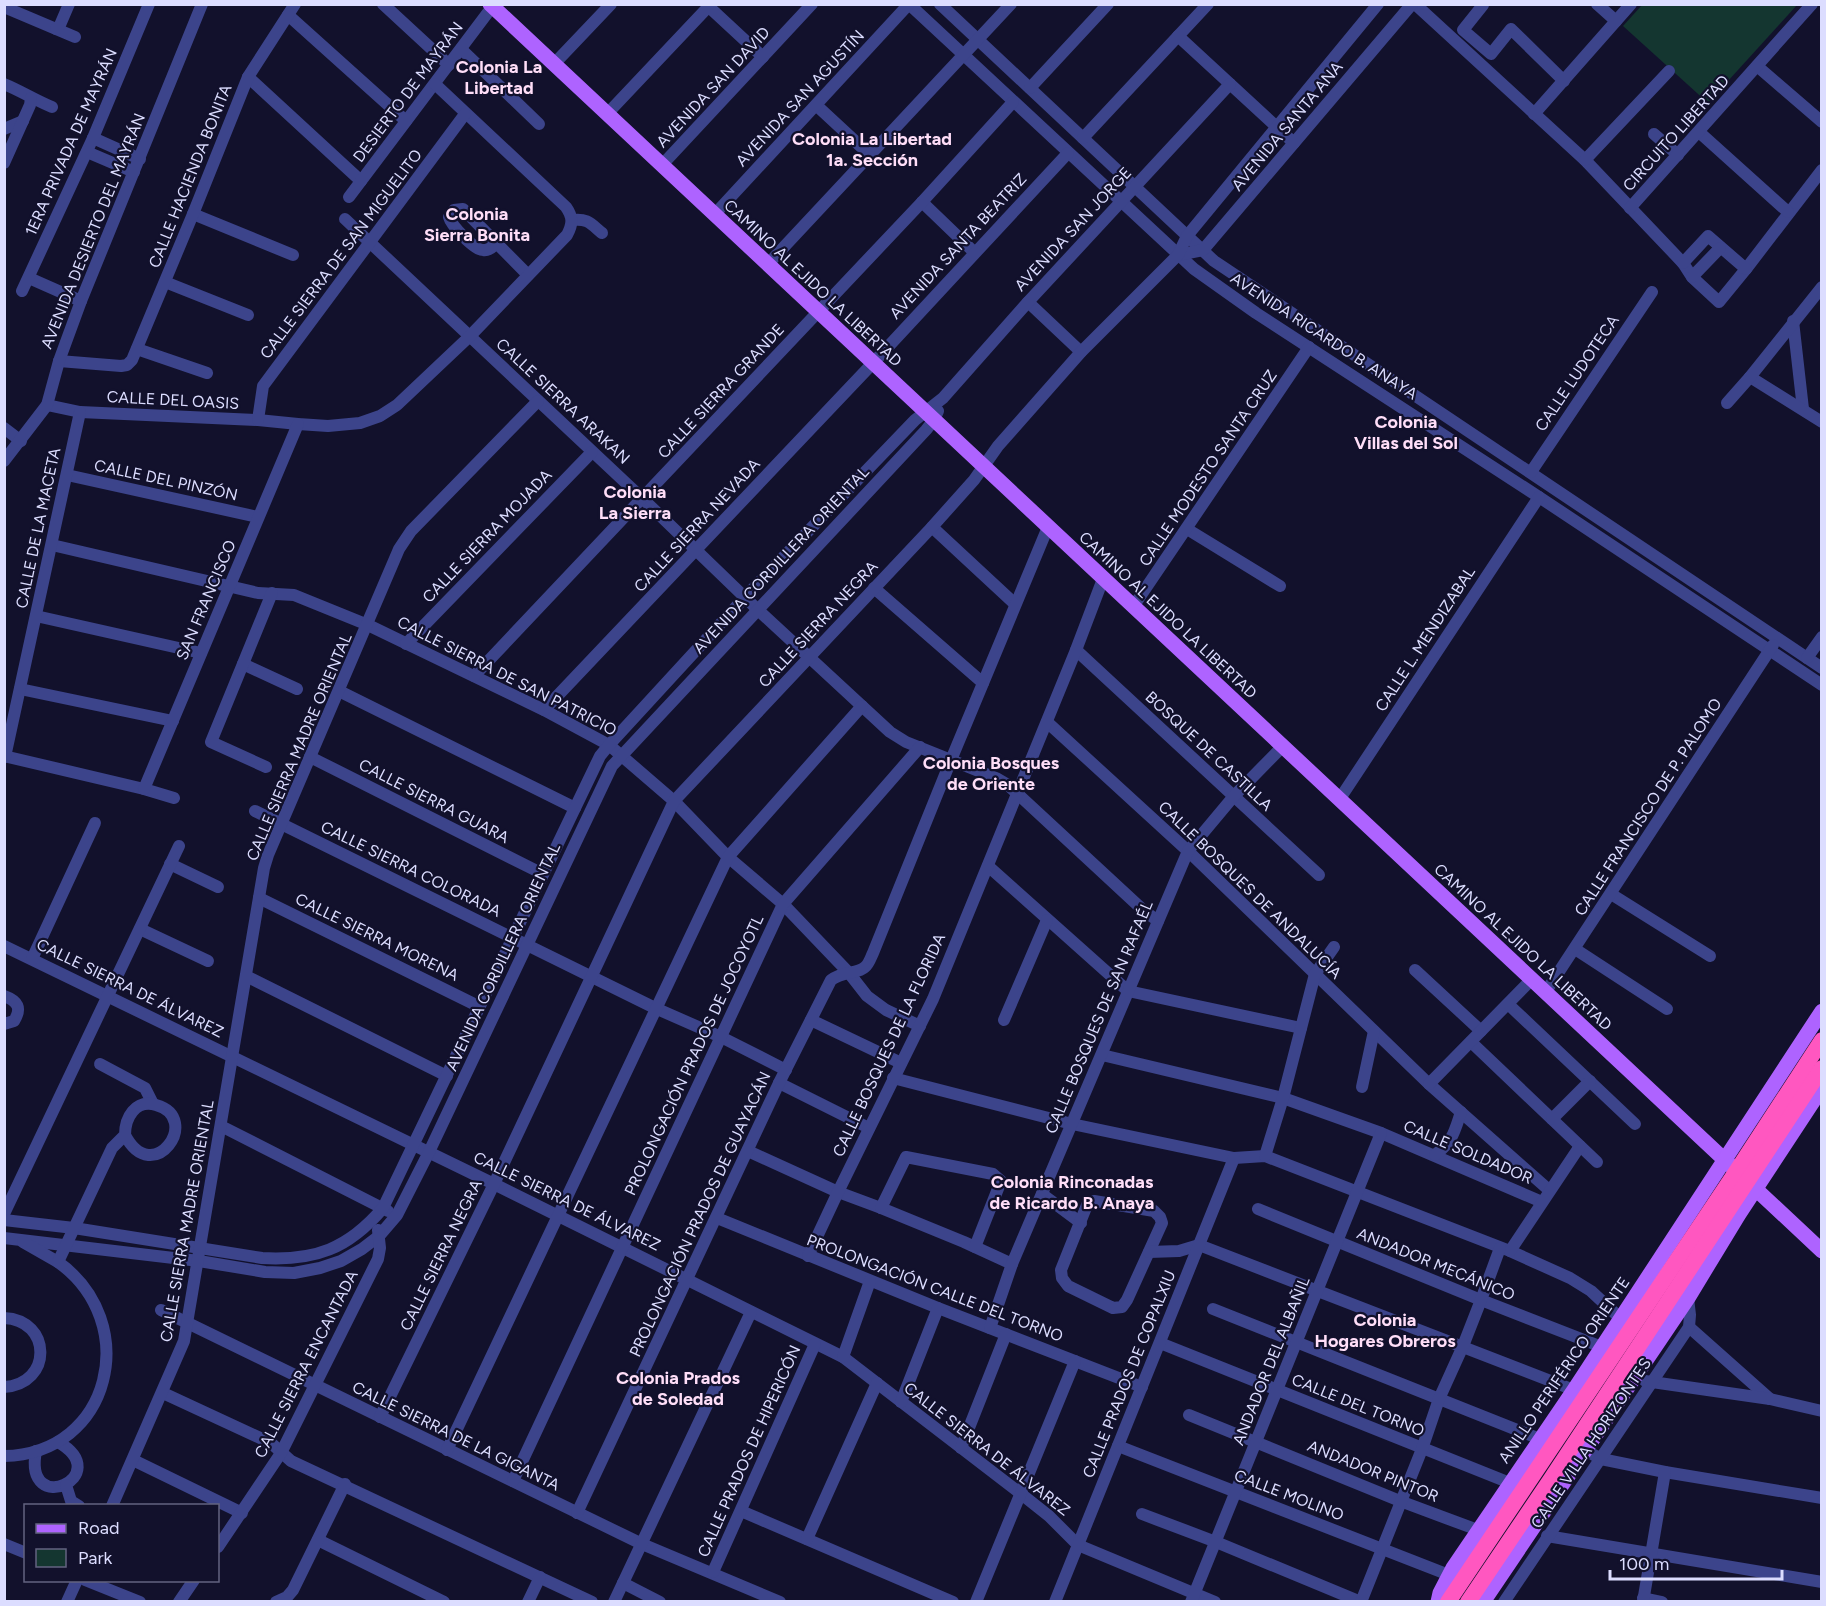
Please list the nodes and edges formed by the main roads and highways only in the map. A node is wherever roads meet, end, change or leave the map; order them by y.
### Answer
1 (491, 6) edge
2 (1819, 1014) edge
3 (1821, 1038) edge
4 (1821, 1068) edge
5 (1821, 1088) edge
6 (1740, 1176) junction
7 (1821, 1251) edge
8 (1438, 1602) edge
9 (1448, 1602) edge
10 (1468, 1602) edge
11 (1483, 1602) edge

1 - 6 main road, CAMINO AL EJIDO LA LIBERTAD
2 - 6 main road
3 - 6 highway, bridge
4 - 6 highway, bridge
5 - 6 main road
6 - 7 main road, CAMINO AL EJIDO LA LIBERTAD
6 - 8 main road, ANILLO PERIFÉRICO ORIENTE
6 - 9 highway, ANILLO PERIFÉRICO ORIENTE, bridge
6 - 10 highway, bridge
6 - 11 main road

